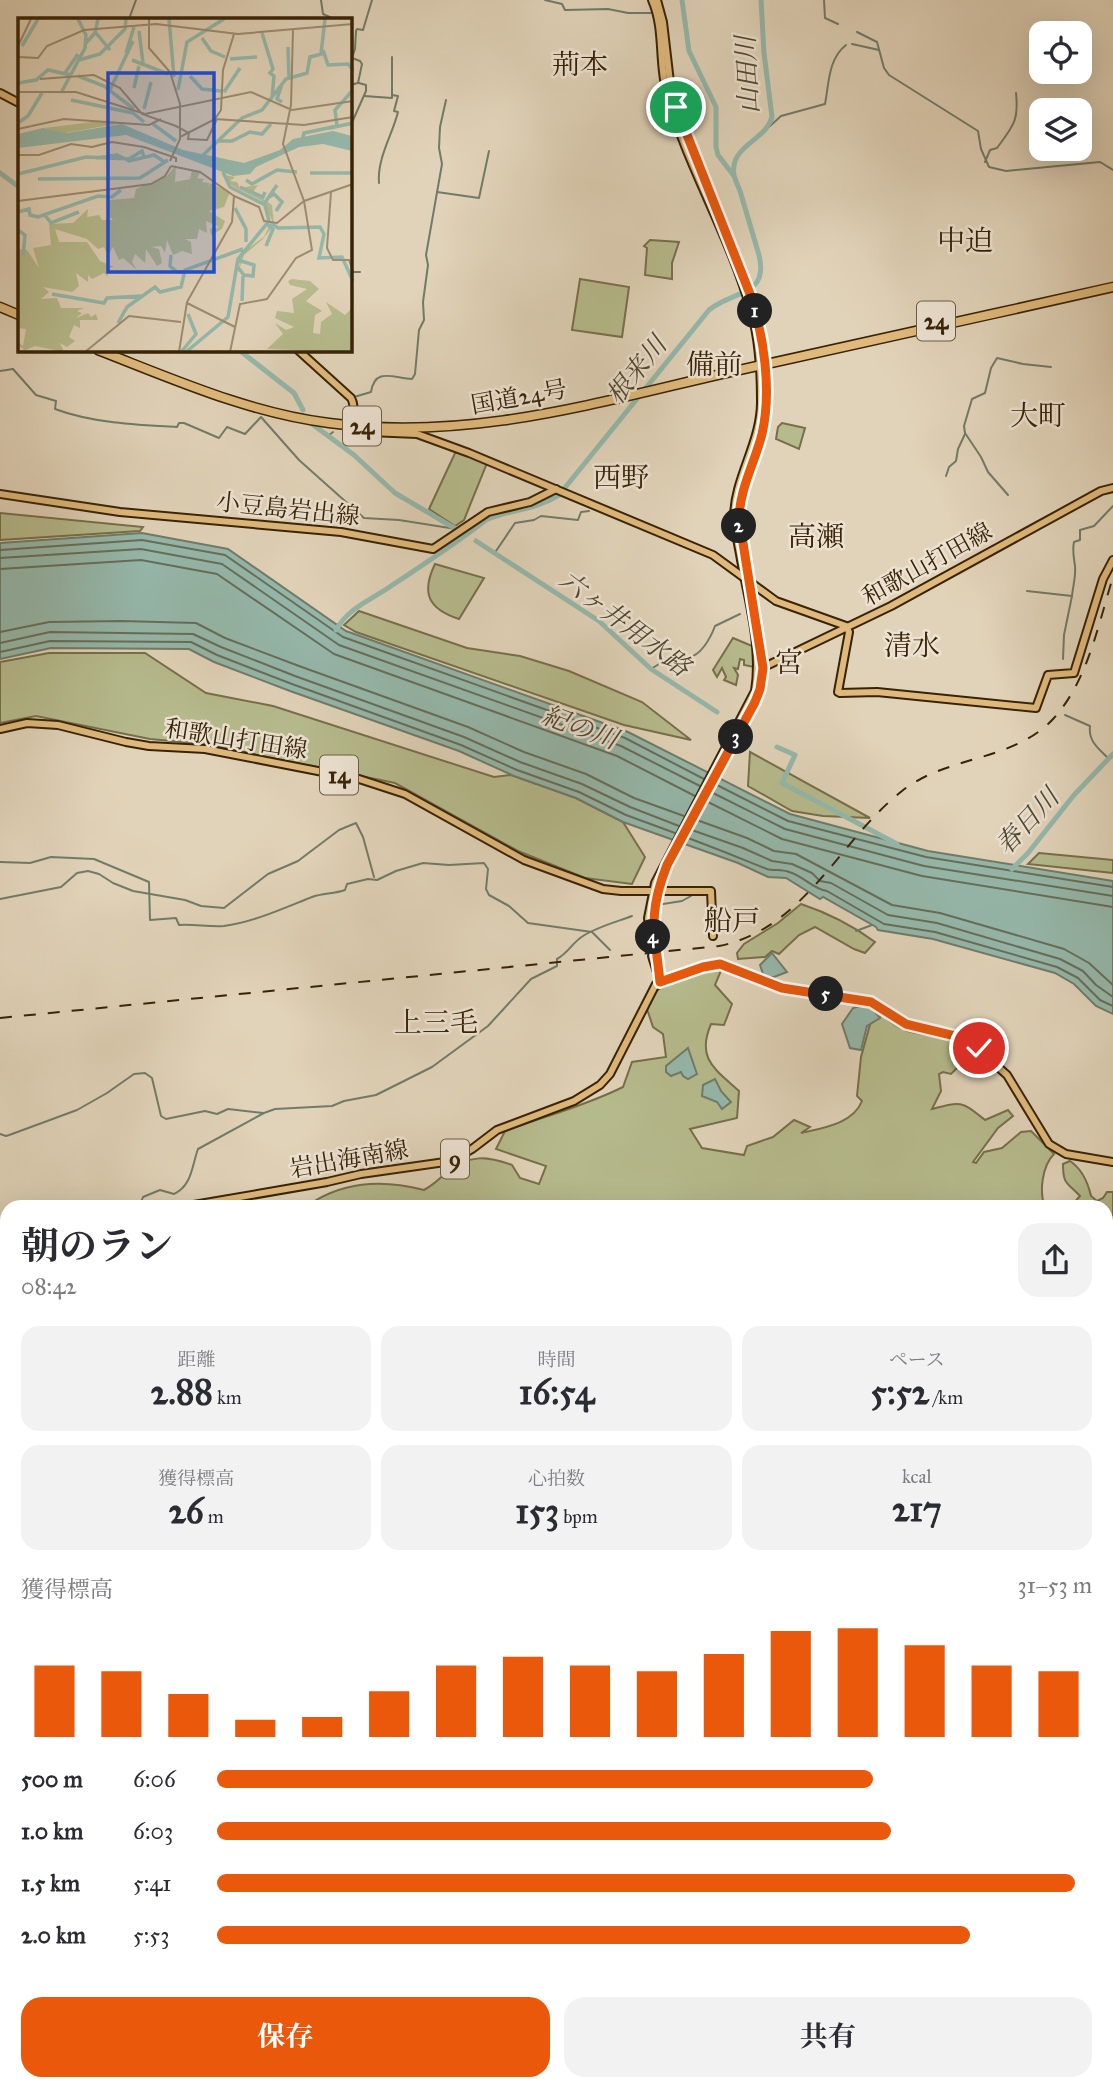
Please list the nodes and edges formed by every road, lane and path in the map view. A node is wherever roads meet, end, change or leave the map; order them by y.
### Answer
1 (655, 0) edge
2 (0, 93) edge
3 (18, 102) edge
4 (1113, 284) edge
5 (0, 310) edge
6 (18, 317) edge
7 (103, 352) edge
8 (115, 352) edge
9 (300, 352) edge
10 (761, 363) junction
11 (354, 423) junction
12 (1113, 488) edge
13 (560, 491) junction
14 (0, 494) edge
15 (741, 560) junction
16 (1113, 560) edge
17 (730, 566) junction
18 (747, 579) junction
19 (761, 591) junction
20 (752, 596) junction
21 (849, 628) junction
22 (760, 670) junction
23 (0, 729) edge
24 (657, 886) junction
25 (713, 936) dead end
26 (660, 982) junction
27 (1113, 1161) edge
28 (222, 1200) edge

1 - 10 main road
2 - 3 main road
4 - 10 highway, 国道24号 / 24
5 - 6 highway
7 - 11 highway, 国道24号 / 24
8 - 11 highway, 国道24号 / 24
9 - 11 main road
10 - 11 highway, 国道24号 / 24
10 - 15 main road
10 - 18 main road
11 - 13 main road
12 - 21 main road, 和歌山打田線
13 - 14 main road, 小豆島岩出線
13 - 17 main road
15 - 17 main road
15 - 18 main road
16 - 21 main road
17 - 18 main road
18 - 19 main road
18 - 20 main road
18 - 22 main road
19 - 20 main road
19 - 21 main road
20 - 22 main road
21 - 22 main road, 和歌山打田線
22 - 24 main road
23 - 24 main road, 和歌山打田線 / 14
24 - 25 main road, 和歌山打田線
24 - 26 main road, bridge
26 - 27 main road
26 - 28 main road, 岩出海南線 / 9

